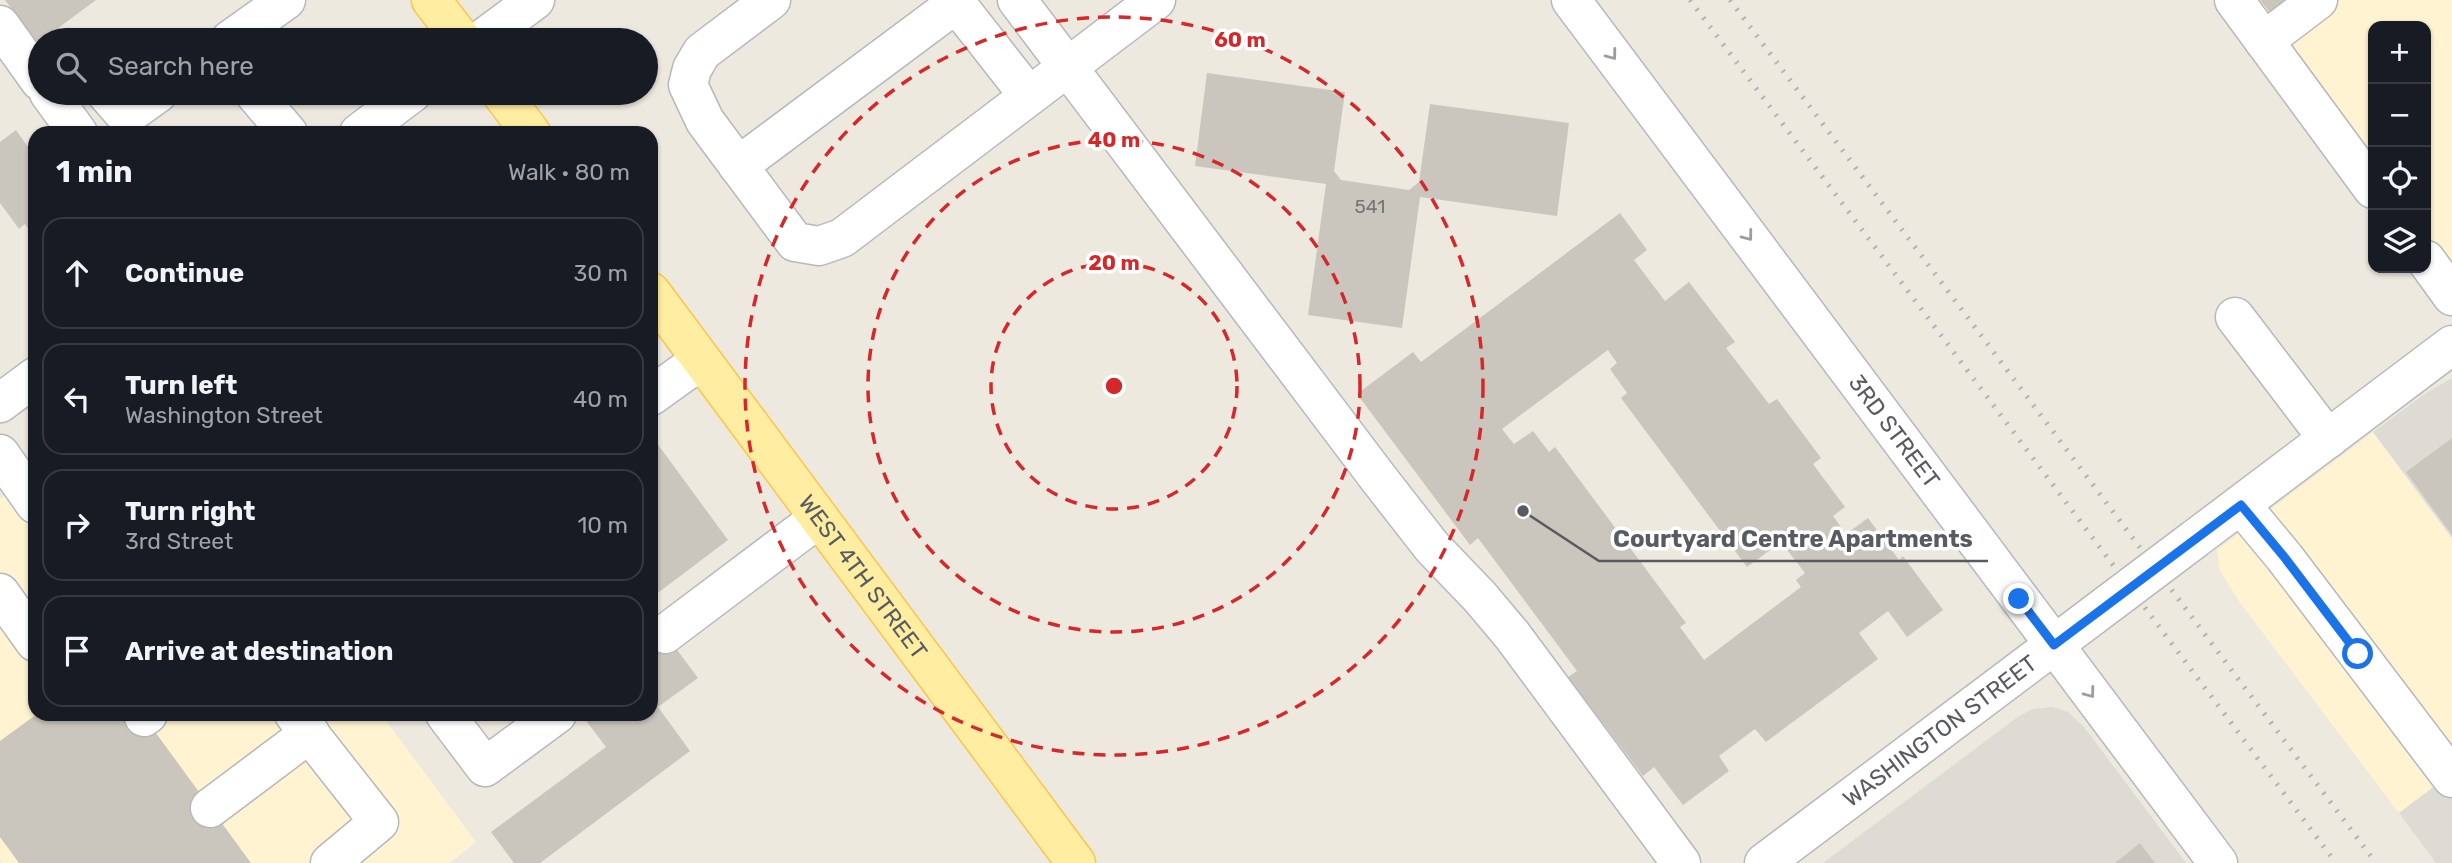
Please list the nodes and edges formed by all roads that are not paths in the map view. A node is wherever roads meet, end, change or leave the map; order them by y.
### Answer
1 (286, 0) edge
2 (431, 0) edge
3 (535, 0) edge
4 (771, 0) edge
5 (1017, 0) edge
6 (1156, 0) edge
7 (1571, 0) edge
8 (2234, 0) edge
9 (2318, 0) edge
10 (0, 25) edge
11 (247, 28) edge
12 (453, 28) edge
13 (497, 28) edge
14 (2264, 41) junction
15 (28, 64) edge
16 (1068, 67) junction
17 (1029, 96) junction
18 (58, 105) edge
19 (116, 105) edge
20 (141, 105) edge
21 (264, 105) edge
22 (396, 105) edge
23 (510, 105) edge
24 (73, 126) edge
25 (282, 126) edge
26 (368, 126) edge
27 (526, 126) edge
28 (738, 166) junction
29 (2368, 182) edge
30 (2431, 267) edge
31 (2452, 296) edge
32 (658, 302) edge
33 (2235, 317) dead end
34 (2452, 345) edge
35 (701, 360) junction
36 (28, 382) edge
37 (658, 391) edge
38 (0, 403) edge
39 (2328, 439) junction
40 (0, 454) edge
41 (28, 494) edge
42 (2241, 505) junction
43 (819, 518) junction
44 (0, 593) edge
45 (28, 632) edge
46 (665, 634) dead end
47 (2054, 645) junction
48 (450, 721) edge
49 (547, 721) edge
50 (302, 724) edge
51 (2452, 778) edge
52 (210, 807) dead end
53 (330, 863) edge
54 (1076, 863) edge
55 (1681, 863) edge
56 (1764, 863) edge
57 (2218, 863) edge

1 - 11 street
2 - 12 main road
3 - 13 street
4 - 28 street
5 - 16 street
6 - 16 street
7 -> 47 street, 3RD STREET
8 - 14 street
9 - 14 street
10 - 15 street
14 - 29 street
16 - 17 street
16 - 55 street
17 - 28 street
17 - 28 street
18 - 24 street
19 - 20 street
21 - 25 street
22 - 26 street
23 - 27 main road
30 - 31 street
32 - 35 main road, WEST 4TH STREET
33 - 39 street
34 - 39 street, WASHINGTON STREET
35 - 37 street
35 - 43 main road, WEST 4TH STREET
36 - 38 street
39 - 42 street, WASHINGTON STREET
40 - 41 street
42 - 47 street, WASHINGTON STREET, bridge
42 - 51 street
43 - 46 street
43 - 54 main road, WEST 4TH STREET
44 - 45 street
47 - 56 street, WASHINGTON STREET
47 -> 57 street, 3RD STREET
48 - 49 street
50 - 52 street
50 - 53 street

